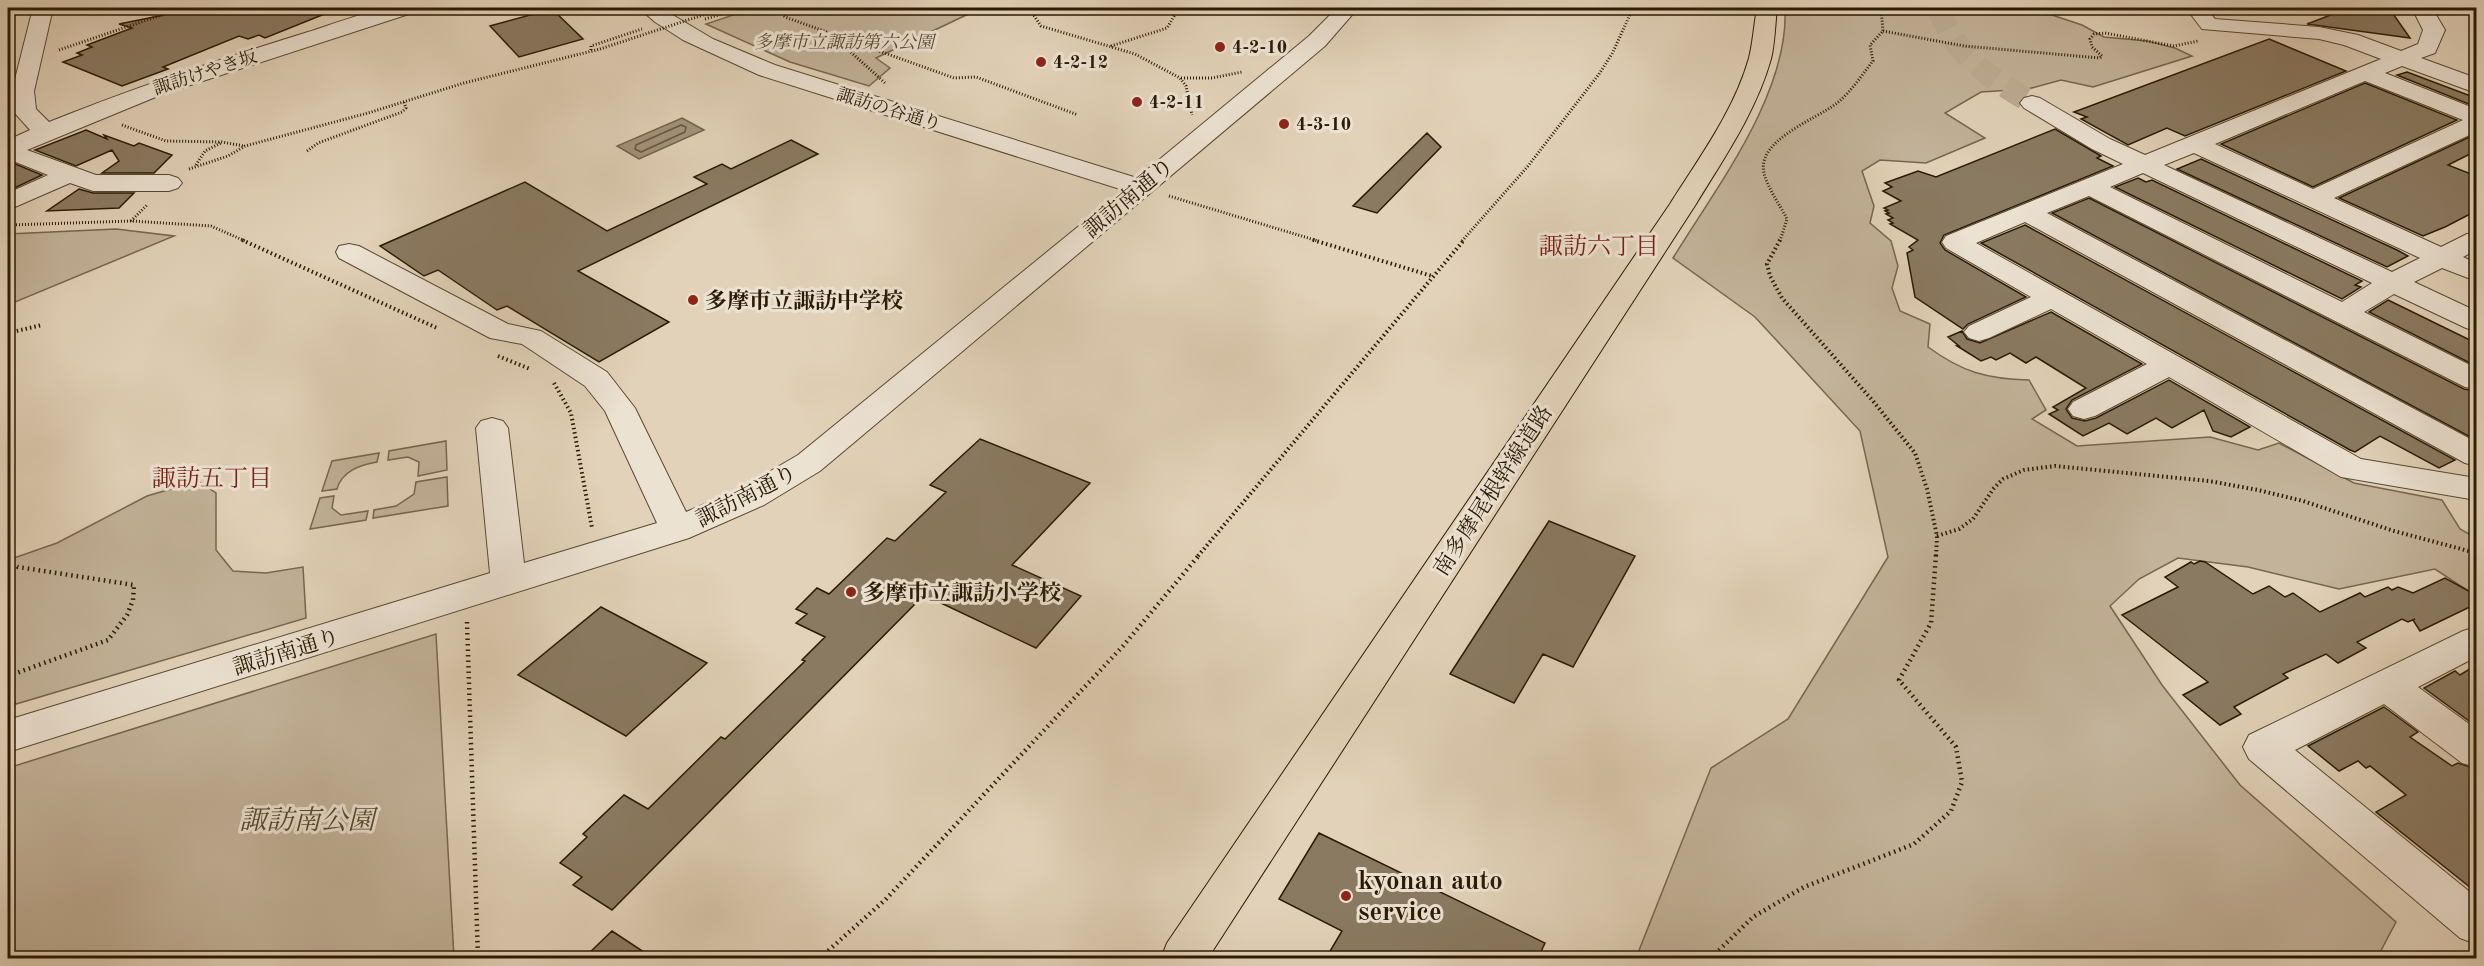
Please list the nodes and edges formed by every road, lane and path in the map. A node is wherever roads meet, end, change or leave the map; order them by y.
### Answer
1 (43, 8) edge
2 (182, 8) edge
3 (408, 8) edge
4 (725, 8) edge
5 (741, 8) edge
6 (787, 8) edge
7 (1029, 8) edge
8 (1179, 8) edge
9 (1348, 8) edge
10 (1633, 8) edge
11 (1767, 8) edge
12 (1881, 8) edge
13 (2196, 8) edge
14 (2422, 8) edge
15 (650, 17) edge
16 (696, 22) dead end
17 (1883, 31) junction
18 (831, 34) junction
19 (2206, 39) dead end
20 (1110, 46) junction
21 (591, 50) junction
22 (53, 53) dead end
23 (2404, 58) junction
24 (1279, 72) junction
25 (2366, 74) junction
26 (1180, 78) junction
27 (887, 85) dead end
28 (2476, 86) edge
29 (15, 93) edge
30 (404, 102) junction
31 (2032, 103) tunnel mouth
32 (93, 111) junction
33 (1078, 116) dead end
34 (2476, 117) edge
35 (1194, 122) dead end
36 (2476, 123) edge
37 (45, 132) junction
38 (222, 142) junction
39 (2197, 145) junction
40 (245, 146) junction
41 (8, 150) edge
42 (307, 150) dead end
43 (196, 165) junction
44 (2144, 165) junction
45 (68, 175) junction
46 (169, 183) junction
47 (1140, 187) junction
48 (2090, 187) junction
49 (2313, 198) junction
50 (8, 202) edge
51 (2027, 213) junction
52 (130, 221) junction
53 (8, 225) edge
54 (2476, 240) edge
55 (349, 252) dead end
56 (2442, 257) junction
57 (2476, 273) edge
58 (1432, 276) junction
59 (2393, 282) junction
60 (2052, 298) junction
61 (2343, 313) junction
62 (2476, 322) edge
63 (1983, 323) dead end
64 (42, 325) dead end
65 (8, 333) edge
66 (447, 333) dead end
67 (489, 352) dead end
68 (2168, 365) junction
69 (534, 370) dead end
70 (547, 376) dead end
71 (2476, 380) edge
72 (2086, 399) dead end
73 (492, 428) dead end
74 (2476, 455) edge
75 (2476, 489) edge
76 (677, 529) junction
77 (1936, 536) junction
78 (594, 538) dead end
79 (2476, 553) edge
80 (8, 560) edge
81 (509, 582) junction
82 (467, 618) dead end
83 (2476, 641) edge
84 (8, 676) edge
85 (2388, 686) junction
86 (8, 736) edge
87 (2476, 751) edge
88 (2476, 924) edge
89 (478, 958) edge
90 (820, 958) edge
91 (1184, 958) edge
92 (1711, 958) edge

1 - 29 street
2 - 22 path
3 - 32 street, 諏訪けやき坂
4 - 21 path, bridge
5 - 16 path
6 - 18 path
7 - 20 path
8 - 20 path
9 - 24 street, 諏訪南通り
10 - 58 path
11 - 91 main road, 南多摩尾根幹線道路
12 - 17 path
13 - 23 street
14 - 23 street
15 - 21 path
15 - 47 street, 諏訪の谷通り
17 - 19 path
17 - 77 path
18 - 27 path
18 - 33 path
20 - 26 path
21 - 30 path
23 - 25 street
23 - 28 street
24 - 26 path
24 - 47 street, 諏訪南通り
25 - 34 street
25 - 39 street
26 - 35 path
29 - 37 street
30 - 40 path
30 - 42 path
31 - 44 street
32 - 37 street, 諏訪けやき坂
32 - 38 path
36 - 49 street
37 - 41 street, 諏訪けやき坂
38 - 40 path
38 - 43 path
39 - 44 street
39 - 49 street
40 - 43 path
41 - 45 street
43 - 46 path
44 - 48 street
44 - 59 street
45 - 46 street
45 - 50 street
46 - 52 path
47 - 58 path
47 - 76 street, 諏訪南通り
48 - 51 street
48 - 61 street
49 - 56 street
51 - 60 street
51 - 74 street
52 - 53 path
52 - 66 path
54 - 56 street
55 - 76 street
56 - 57 street
56 - 59 street
58 - 90 path
59 - 61 street
59 - 62 street
60 - 63 street
60 - 68 street
61 - 71 street
64 - 65 path
67 - 69 path
68 - 72 street
68 - 75 street
70 - 78 path
73 - 81 street
76 - 81 street, 諏訪南通り
77 - 79 path
77 - 92 path
80 - 84 path
81 - 86 street, 諏訪南通り
82 - 89 path
83 - 85 street
85 - 87 street
85 - 88 street

